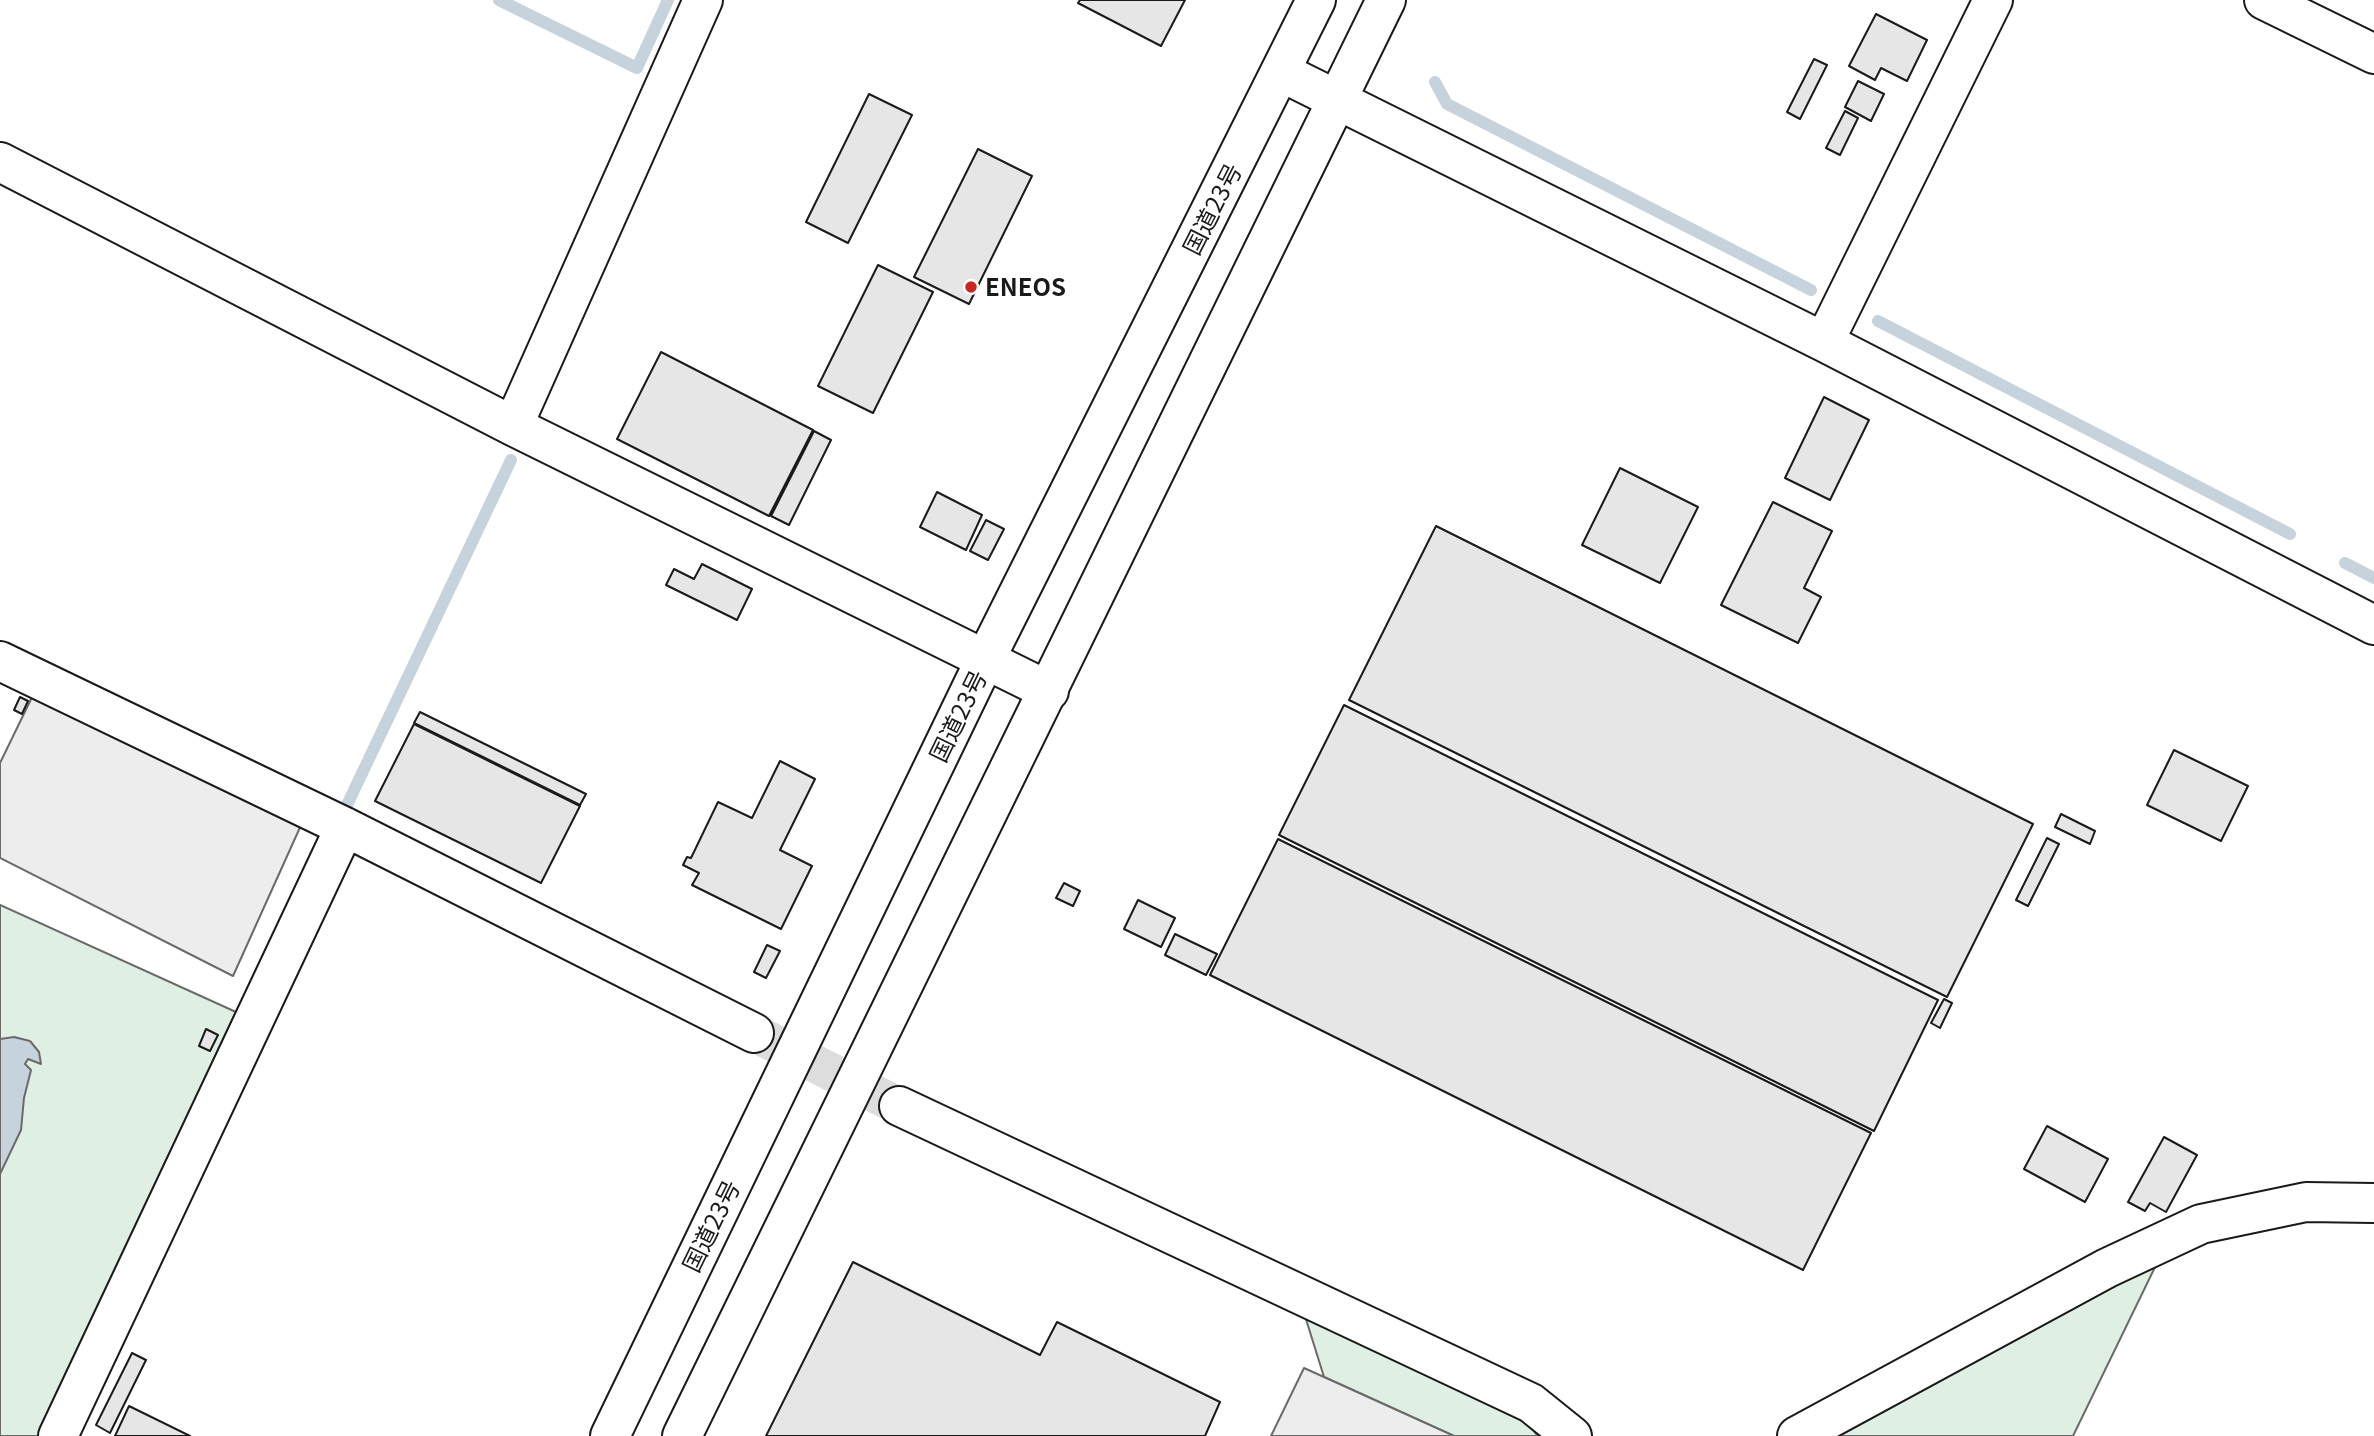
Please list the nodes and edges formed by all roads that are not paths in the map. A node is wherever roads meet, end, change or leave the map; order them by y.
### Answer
1 (703, 0) edge
2 (1316, 0) edge
3 (1386, 0) edge
4 (1993, 0) edge
5 (2264, 0) edge
6 (2374, 54) edge
7 (1280, 72) junction
8 (1339, 100) junction
9 (0, 162) edge
10 (1824, 342) junction
11 (513, 426) junction
12 (2374, 625) edge
13 (985, 660) junction
14 (0, 661) edge
15 (1049, 691) junction
16 (345, 827) junction
17 (754, 1033) tunnel mouth
18 (899, 1106) tunnel mouth
19 (2374, 1203) edge
20 (58, 1436) edge
21 (610, 1436) edge
22 (682, 1436) edge
23 (1572, 1436) edge
24 (1797, 1436) edge

1 - 11 main road
2 - 7 main road, 国道23号
3 - 8 main road
4 - 10 main road
5 - 6 main road
7 - 8 main road
7 - 13 main road, 国道23号
8 - 10 main road
8 - 15 main road
9 - 11 main road
10 - 12 main road
11 - 13 main road
13 - 15 main road
13 - 21 main road, 国道23号
14 - 16 main road
15 - 22 main road
16 - 17 main road
16 - 20 main road
18 - 23 main road
19 - 24 main road

